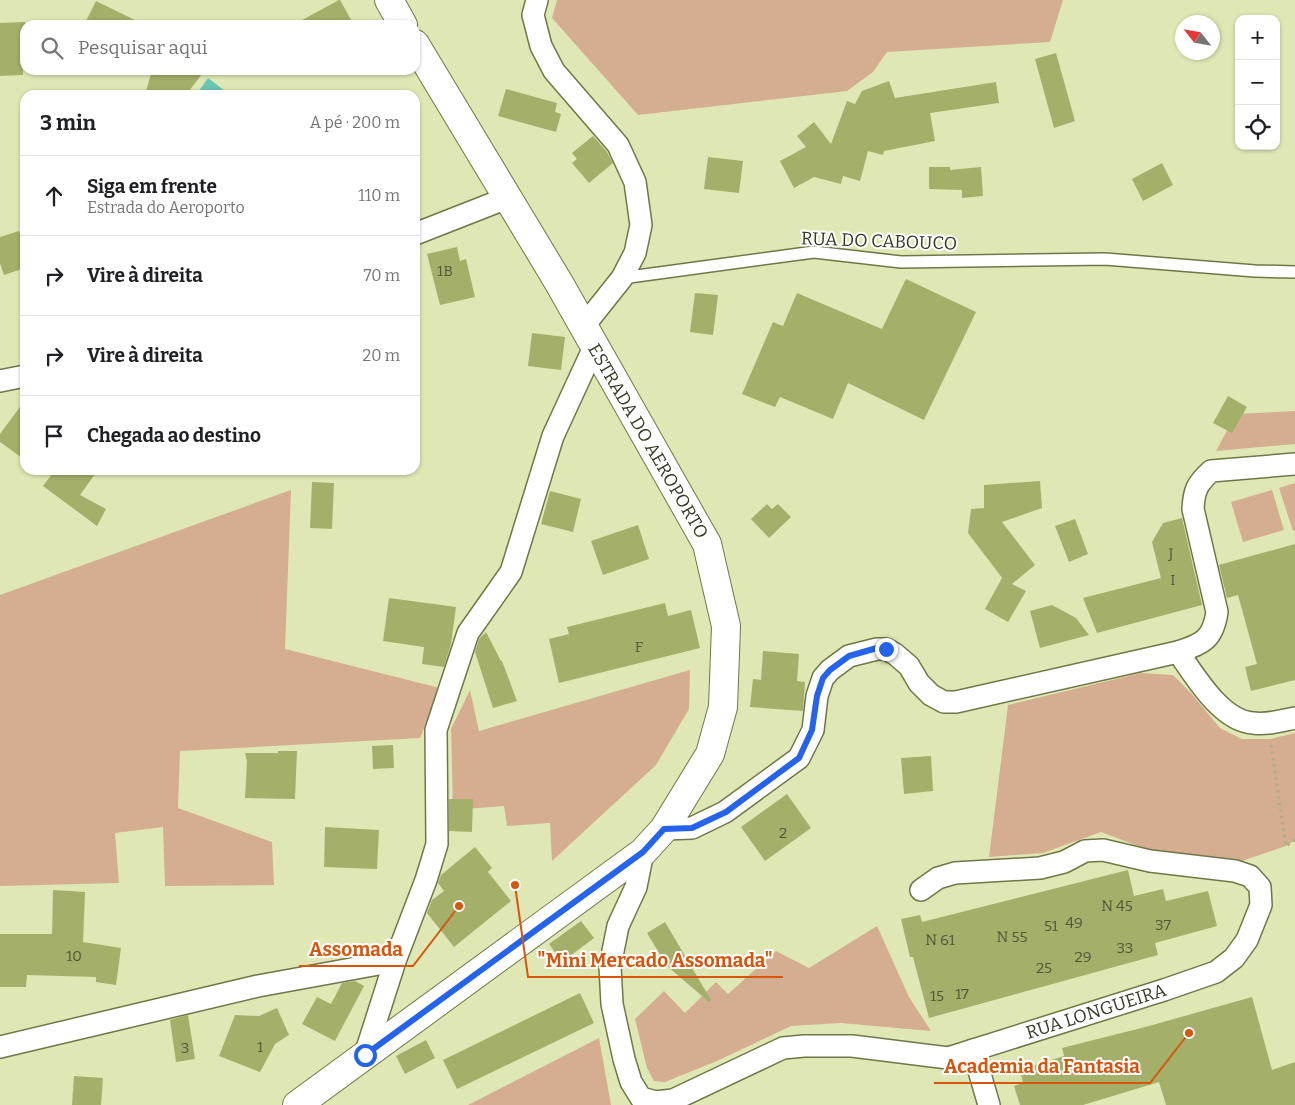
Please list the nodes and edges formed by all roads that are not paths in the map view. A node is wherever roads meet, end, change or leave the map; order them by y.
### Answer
1 (389, 0) edge
2 (537, 0) edge
3 (401, 20) edge
4 (420, 52) edge
5 (507, 198) junction
6 (420, 232) edge
7 (1295, 272) edge
8 (622, 278) junction
9 (589, 336) junction
10 (20, 377) edge
11 (0, 379) edge
12 (1295, 464) edge
13 (1178, 652) junction
14 (1295, 718) edge
15 (664, 829) junction
16 (643, 852) junction
17 (921, 890) dead end
18 (395, 961) junction
19 (0, 1048) edge
20 (973, 1050) junction
21 (365, 1055) junction
22 (332, 1079) junction
23 (297, 1105) edge
24 (326, 1105) edge
25 (989, 1105) edge

1 - 3 main road
2 - 8 street
4 - 5 main road, ESTRADA DO AEROPORTO
5 - 6 street
5 - 9 main road, ESTRADA DO AEROPORTO
7 - 8 lane, RUA DO CABOUCO
8 - 9 street
9 - 15 main road, ESTRADA DO AEROPORTO
9 - 18 street
10 - 11 street
12 - 13 street
13 - 14 street
13 - 15 street
15 - 16 main road, ESTRADA DO AEROPORTO
16 - 20 street, RUA LONGUEIRA
16 - 21 main road, ESTRADA DO AEROPORTO
17 - 20 street, RUA LONGUEIRA
18 - 19 street
18 - 21 street
20 - 25 street
21 - 22 main road, ESTRADA DO AEROPORTO
22 - 23 main road, ESTRADA DO AEROPORTO
22 - 24 street

